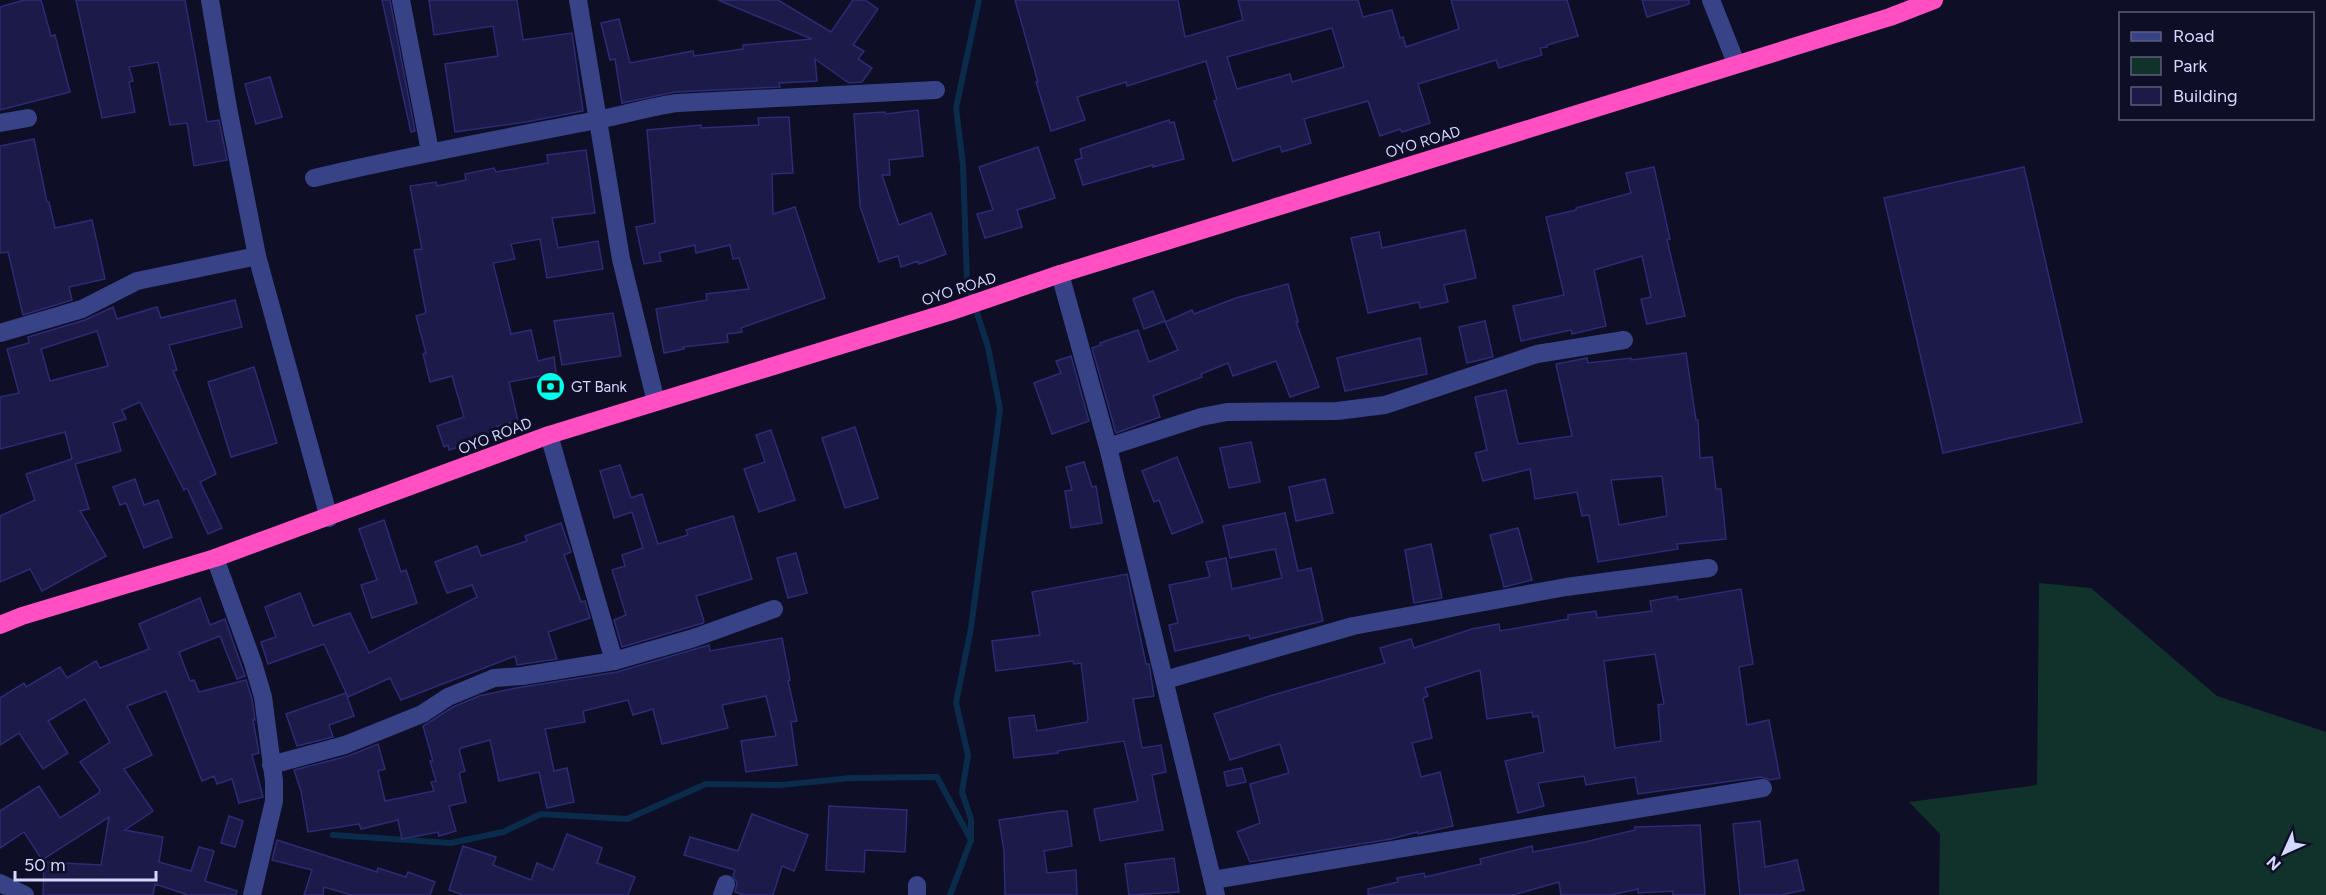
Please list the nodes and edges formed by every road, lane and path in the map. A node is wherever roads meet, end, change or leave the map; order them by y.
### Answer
1 (210, 0) edge
2 (401, 0) edge
3 (578, 0) edge
4 (1712, 0) edge
5 (1934, 0) edge
6 (1736, 63) junction
7 (936, 90) dead end
8 (28, 118) dead end
9 (598, 120) junction
10 (0, 123) edge
11 (430, 151) junction
12 (314, 178) dead end
13 (257, 256) junction
14 (1060, 274) junction
15 (0, 333) edge
16 (1624, 340) dead end
17 (656, 402) junction
18 (549, 435) junction
19 (1108, 447) junction
20 (329, 518) junction
21 (215, 558) junction
22 (1709, 568) dead end
23 (774, 609) dead end
24 (0, 625) edge
25 (614, 661) junction
26 (1166, 680) junction
27 (271, 765) junction
28 (1763, 788) dead end
29 (0, 883) edge
30 (1214, 888) edge
31 (25, 895) edge
32 (252, 895) edge

1 - 13 street
2 - 11 street
3 - 9 street
4 - 6 street
5 - 6 highway, OYO ROAD
6 - 14 highway, OYO ROAD
7 - 9 street
8 - 10 street
9 - 11 street
9 - 17 street
11 - 12 street
13 - 15 street
13 - 20 street
14 - 17 highway, OYO ROAD
14 - 19 street
16 - 19 street
17 - 18 highway, OYO ROAD
18 - 20 highway, OYO ROAD
18 - 25 street
19 - 26 street
20 - 21 highway, OYO ROAD
21 - 24 highway, OYO ROAD
21 - 27 street
22 - 26 street
23 - 25 street
25 - 27 street
26 - 30 street
27 - 32 street
28 - 30 street
29 - 31 street

